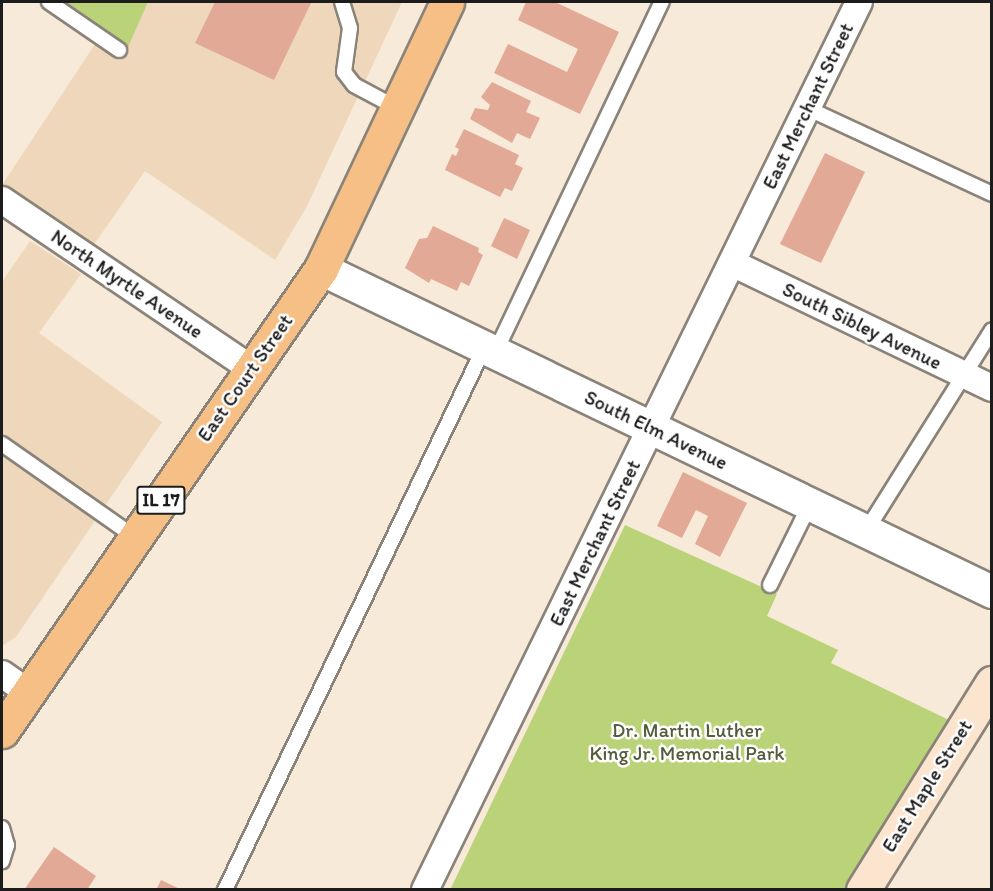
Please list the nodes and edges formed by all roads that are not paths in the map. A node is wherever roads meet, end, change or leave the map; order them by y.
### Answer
1 (49, 2) edge
2 (342, 2) edge
3 (447, 2) edge
4 (662, 2) edge
5 (859, 2) edge
6 (119, 50) dead end
7 (397, 108) junction
8 (807, 108) junction
9 (992, 194) edge
10 (2, 200) edge
11 (732, 263) junction
12 (321, 269) junction
13 (992, 330) edge
14 (490, 351) junction
15 (252, 369) junction
16 (964, 375) junction
17 (992, 388) edge
18 (651, 428) junction
19 (2, 444) edge
20 (810, 504) junction
21 (866, 531) junction
22 (135, 537) junction
23 (770, 585) dead end
24 (992, 592) edge
25 (2, 674) edge
26 (992, 683) edge
27 (28, 692) junction
28 (2, 731) edge
29 (2, 828) edge
30 (2, 861) edge
31 (225, 890) edge
32 (425, 890) edge
33 (863, 890) edge

1 - 6 lane
2 - 7 lane
3 - 7 main road, East Court Street / IL 17
4 - 14 lane
5 - 8 street, East Merchant Street
7 - 12 main road, East Court Street / IL 17
8 - 9 lane
8 - 11 street, East Merchant Street
10 - 15 street, North Myrtle Avenue
11 - 16 street, South Sibley Avenue
11 - 18 street, East Merchant Street
12 - 14 street, South Elm Avenue
12 - 15 main road, East Court Street / IL 17
13 - 16 lane
14 - 18 street, South Elm Avenue
14 - 31 lane
15 - 22 main road, East Court Street / IL 17
16 - 17 street, South Sibley Avenue
16 - 21 lane
18 - 20 street, South Elm Avenue
18 - 32 street, East Merchant Street
19 - 22 lane
20 - 21 street, South Elm Avenue
20 - 23 lane
21 - 24 street, South Elm Avenue
22 - 27 main road, East Court Street / IL 17
25 - 27 street
26 - 33 main road, East Maple Street
27 - 28 main road, East Court Street / IL 17
29 - 30 lane

